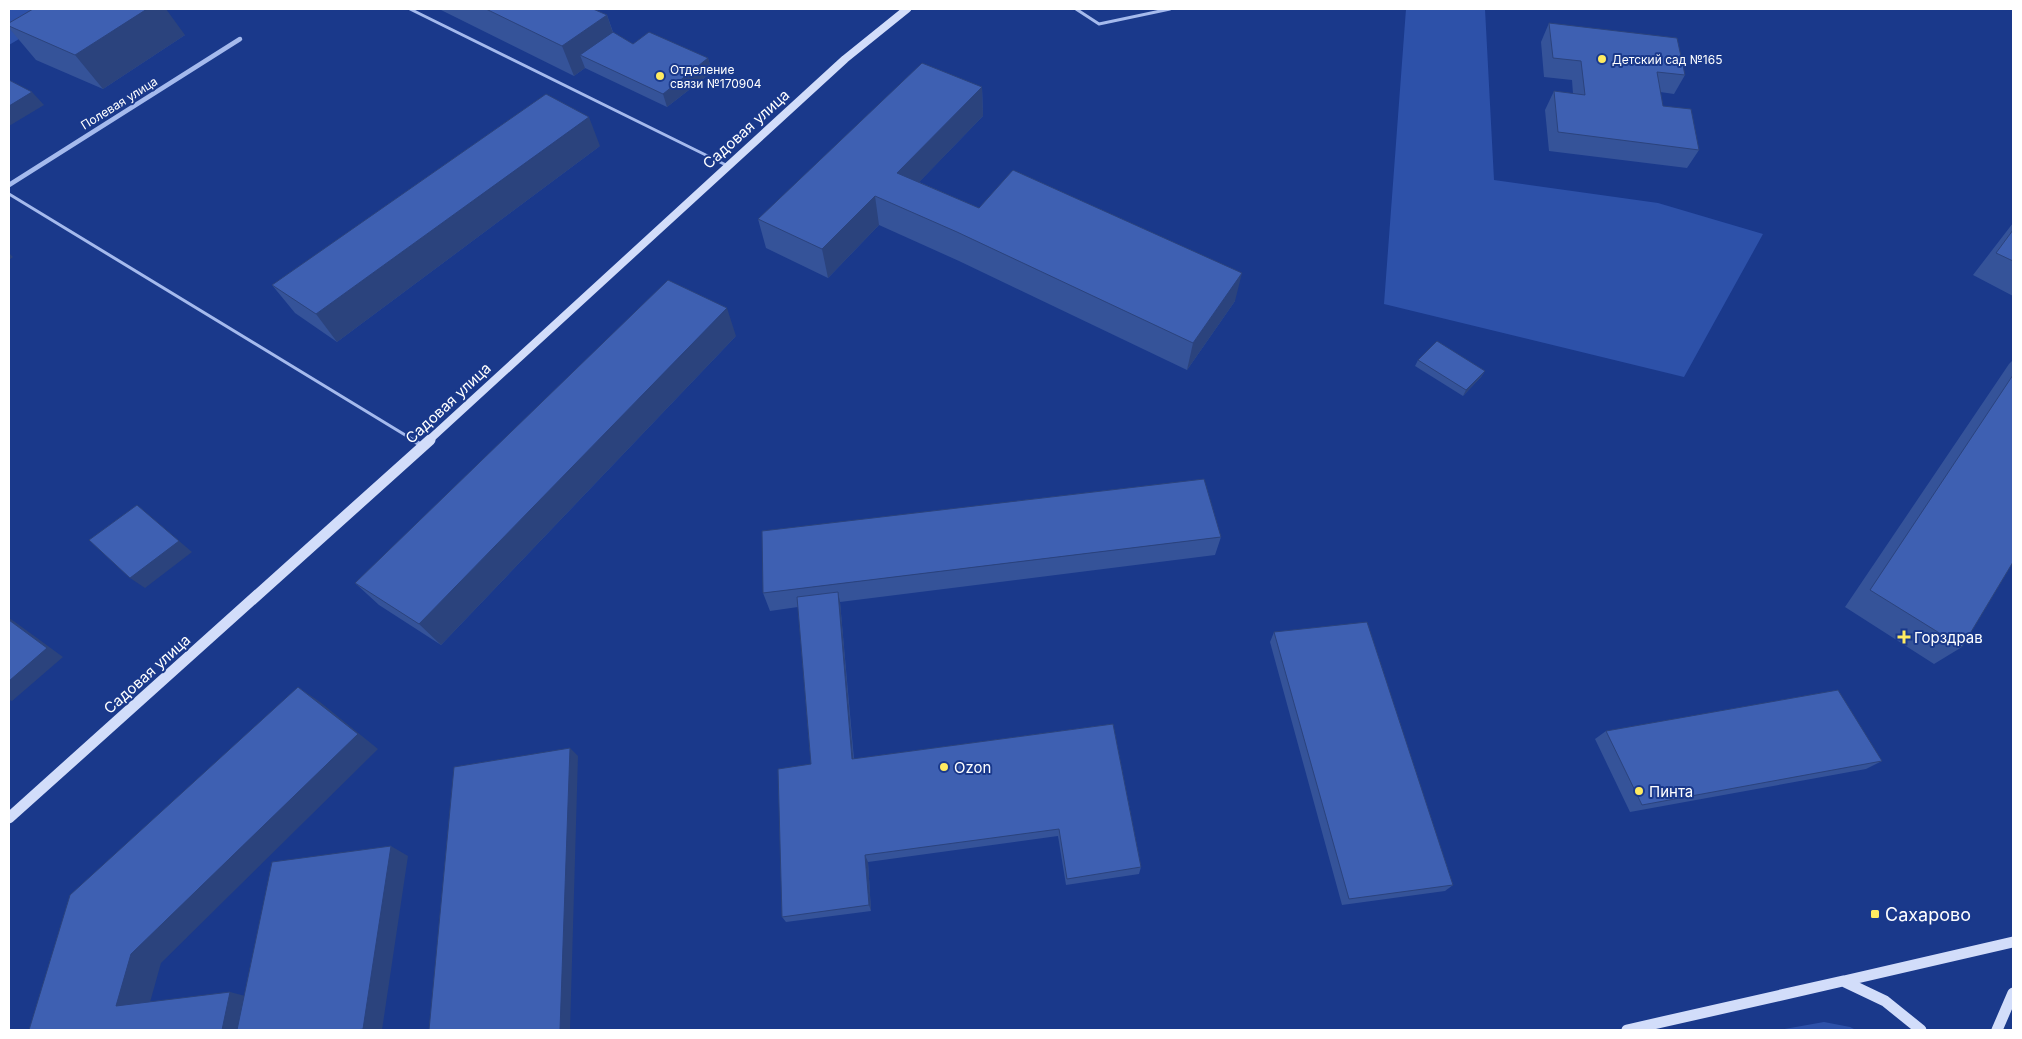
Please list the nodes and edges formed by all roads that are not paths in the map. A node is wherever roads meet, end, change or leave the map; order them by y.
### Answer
1 (410, 9) edge
2 (907, 9) edge
3 (1076, 9) edge
4 (1170, 9) edge
5 (240, 39) dead end
6 (728, 166) junction
7 (9, 185) edge
8 (9, 194) edge
9 (423, 446) junction
10 (9, 818) edge
11 (2013, 942) edge
12 (1843, 981) junction
13 (2013, 993) edge
14 (1647, 1028) edge
15 (1627, 1030) edge
16 (1921, 1030) edge
17 (1997, 1030) edge

1 - 6 lane
2 - 6 street, Садовая улица
3 - 4 lane
5 - 7 street, Полевая улица
6 - 9 street, Садовая улица
8 - 9 lane
9 - 10 street, Садовая улица
11 - 12 street
12 - 14 street
12 - 16 street
13 - 17 street
14 - 15 street

